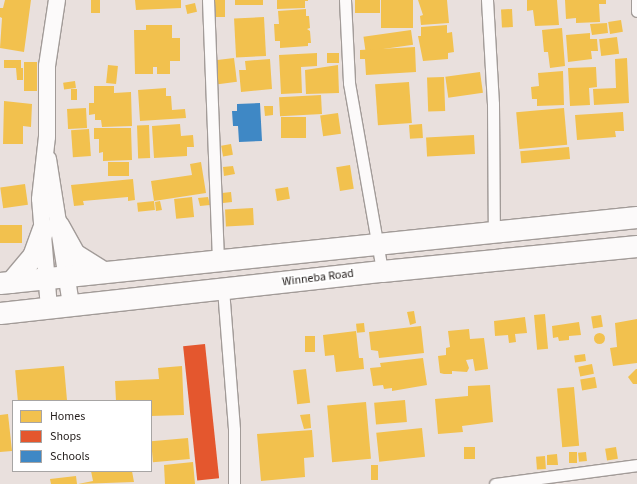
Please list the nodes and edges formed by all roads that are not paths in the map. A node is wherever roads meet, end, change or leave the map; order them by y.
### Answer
1 (57, 0) edge
2 (208, 0) edge
3 (345, 0) edge
4 (487, 0) edge
5 (637, 0) edge
6 (637, 11) edge
7 (637, 217) edge
8 (50, 227) junction
9 (494, 233) junction
10 (376, 244) junction
11 (637, 246) edge
12 (218, 262) junction
13 (101, 271) junction
14 (382, 271) junction
15 (66, 274) junction
16 (46, 277) junction
17 (6, 282) edge
18 (223, 289) junction
19 (71, 305) junction
20 (48, 308) junction
21 (0, 313) edge
22 (637, 466) edge
23 (234, 484) edge
24 (494, 484) edge

1 - 8 street
2 - 12 street
3 - 10 street
4 - 9 street
5 - 6 street
7 - 9 highway
8 - 13 highway
8 - 15 street
8 - 16 street
8 - 17 highway
9 - 10 highway
10 - 12 highway
10 - 14 street
11 - 14 highway, Winneba Road
12 - 13 highway
13 - 15 highway
14 - 18 highway, Winneba Road
15 - 16 highway
15 - 19 street
16 - 17 highway
16 - 20 street
18 - 19 highway, Winneba Road
18 - 23 street
19 - 20 highway, Winneba Road
20 - 21 highway, Winneba Road
22 - 24 street

